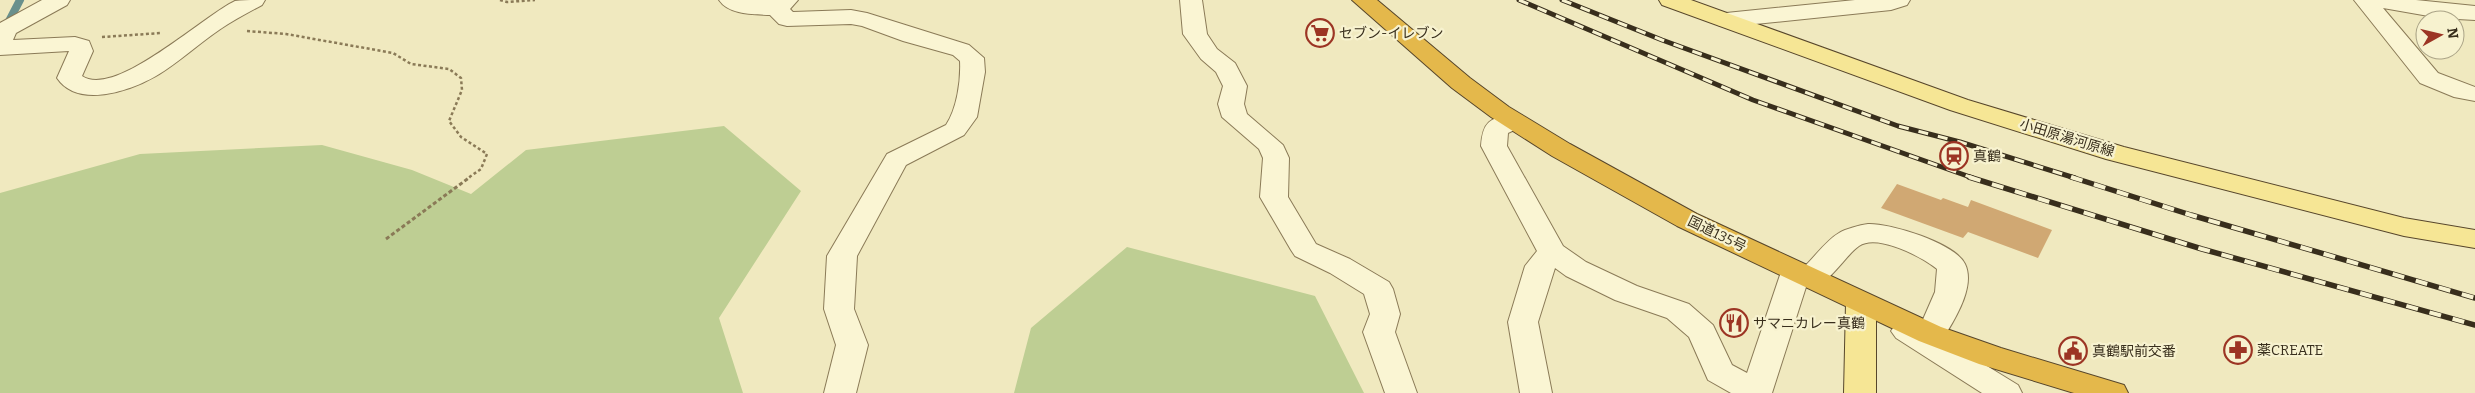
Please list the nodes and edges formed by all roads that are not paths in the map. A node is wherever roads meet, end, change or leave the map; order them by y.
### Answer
1 (59, 0) edge
2 (254, 0) edge
3 (730, 0) edge
4 (1191, 0) edge
5 (1363, 0) edge
6 (1670, 0) edge
7 (1899, 0) edge
8 (2365, 0) edge
9 (2377, 0) edge
10 (782, 4) edge
11 (2475, 13) edge
12 (1726, 20) junction
13 (0, 42) edge
14 (0, 48) edge
15 (2475, 94) edge
16 (1514, 122) junction
17 (2475, 239) edge
18 (1552, 252) junction
19 (1803, 275) junction
20 (1861, 303) junction
21 (1930, 334) junction
22 (1756, 392) edge
23 (840, 393) edge
24 (1401, 393) edge
25 (1536, 393) edge
26 (1860, 393) edge
27 (2006, 393) edge
28 (2112, 393) edge

1 - 13 street
2 - 14 street
3 - 10 street
4 - 24 street
5 - 16 highway, 国道135号
6 - 12 main road, 小田原湯河原線
7 - 12 street
8 - 15 street
9 - 11 street
10 - 23 street
12 - 17 main road, 小田原湯河原線
16 - 18 street
16 - 19 highway, 国道135号
18 - 22 street
18 - 25 street
19 - 20 highway, 国道135号
19 - 21 street
19 - 22 street
20 - 21 highway, 国道135号
20 - 26 main road
20 - 27 street
21 - 28 highway, 国道135号

